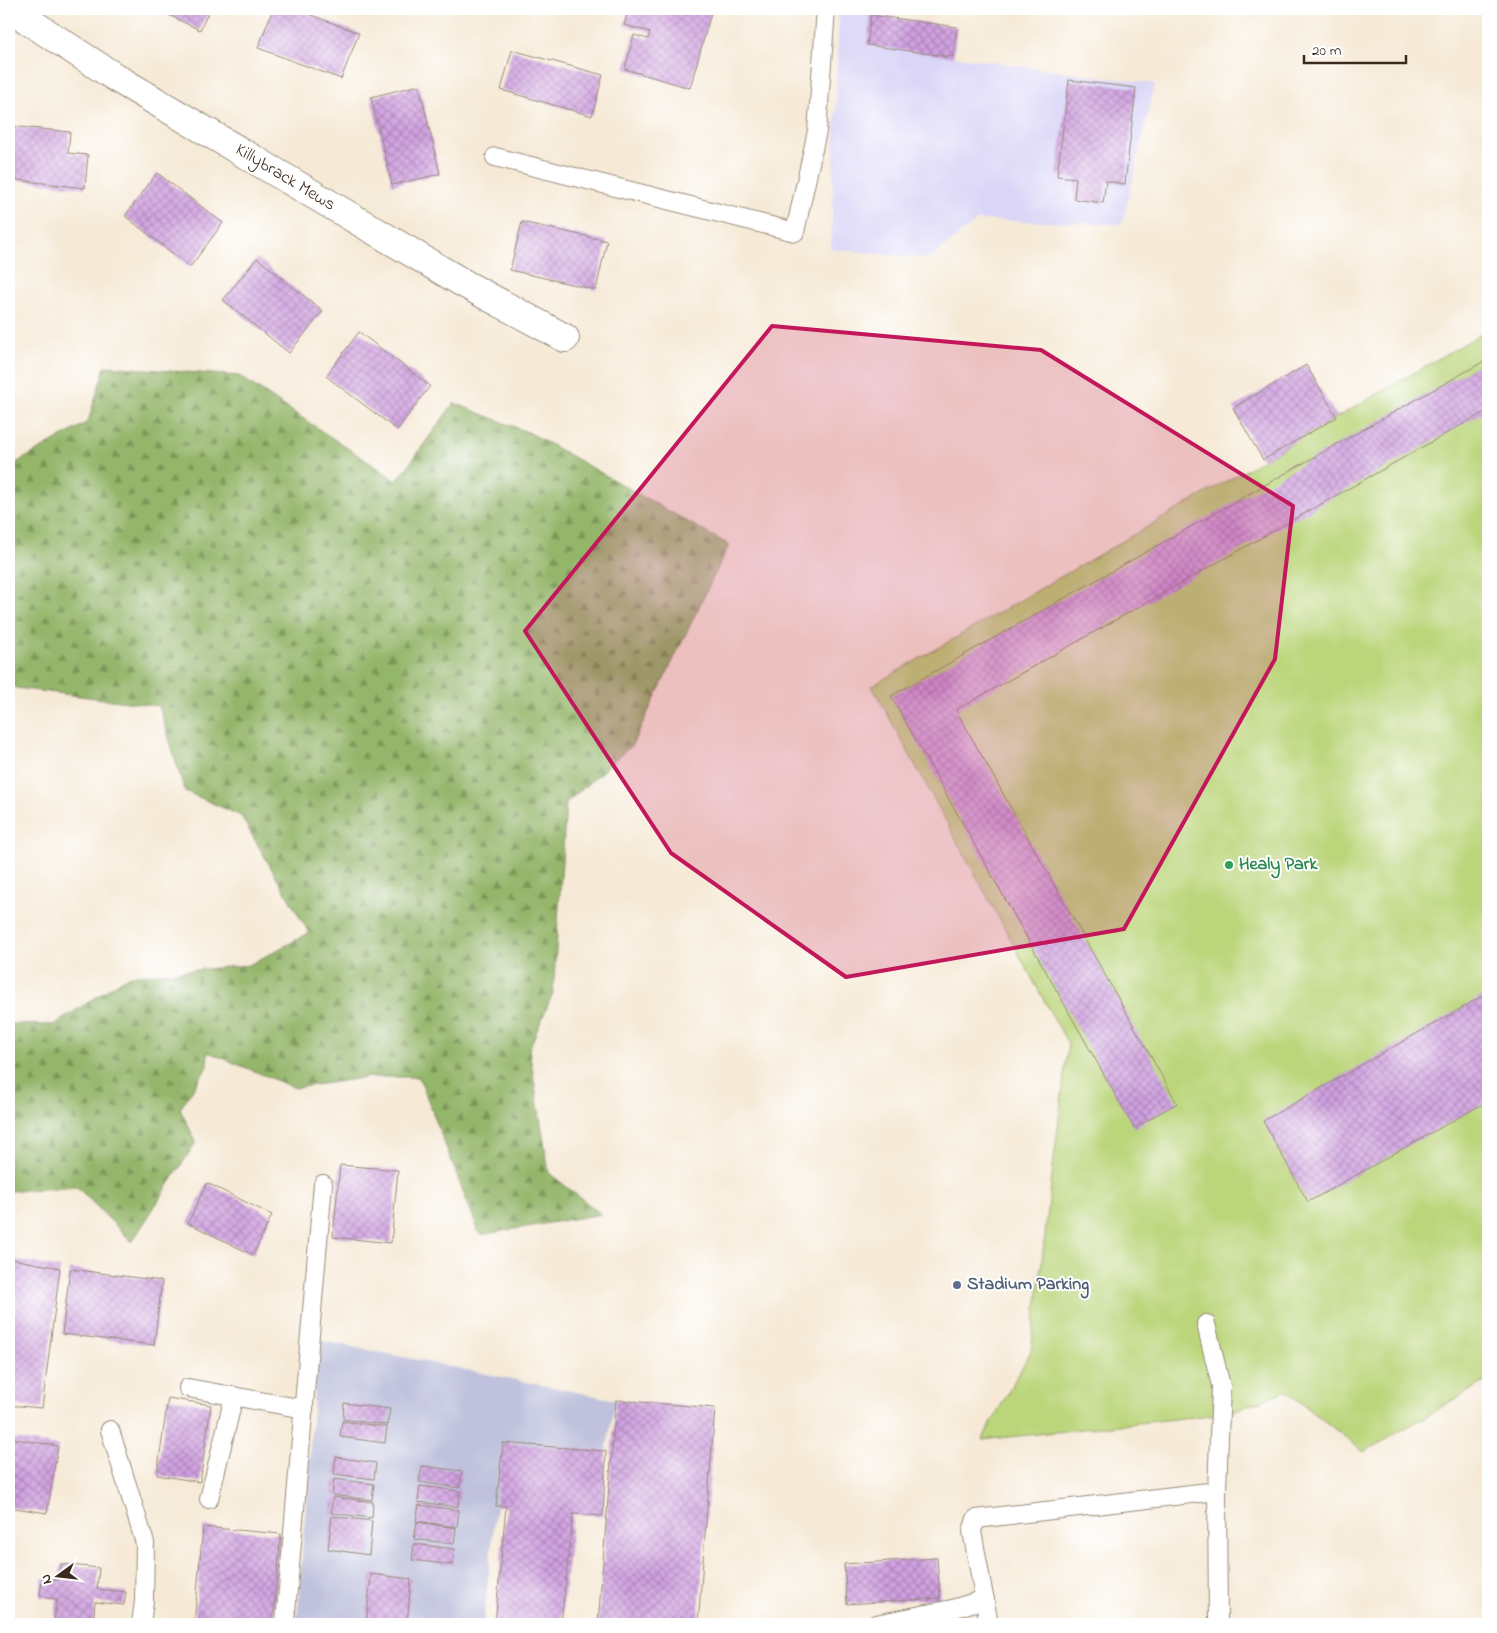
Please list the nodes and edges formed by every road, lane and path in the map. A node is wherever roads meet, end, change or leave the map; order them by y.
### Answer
1 (10, 9) edge
2 (826, 9) edge
3 (495, 156) dead end
4 (565, 338) dead end
5 (324, 1184) dead end
6 (1206, 1324) dead end
7 (188, 1388) dead end
8 (234, 1396) junction
9 (304, 1408) junction
10 (110, 1430) dead end
11 (1217, 1491) junction
12 (209, 1499) dead end
13 (984, 1600) junction
14 (141, 1624) edge
15 (285, 1624) edge
16 (876, 1624) edge
17 (989, 1624) edge
18 (1218, 1624) edge

1 - 4 street, Killybrack Mews
2 - 3 lane
5 - 9 lane
6 - 11 lane
7 - 8 lane
8 - 9 lane
8 - 12 lane
9 - 15 lane
10 - 14 lane
11 - 13 lane
11 - 18 lane
13 - 16 lane
13 - 17 lane

